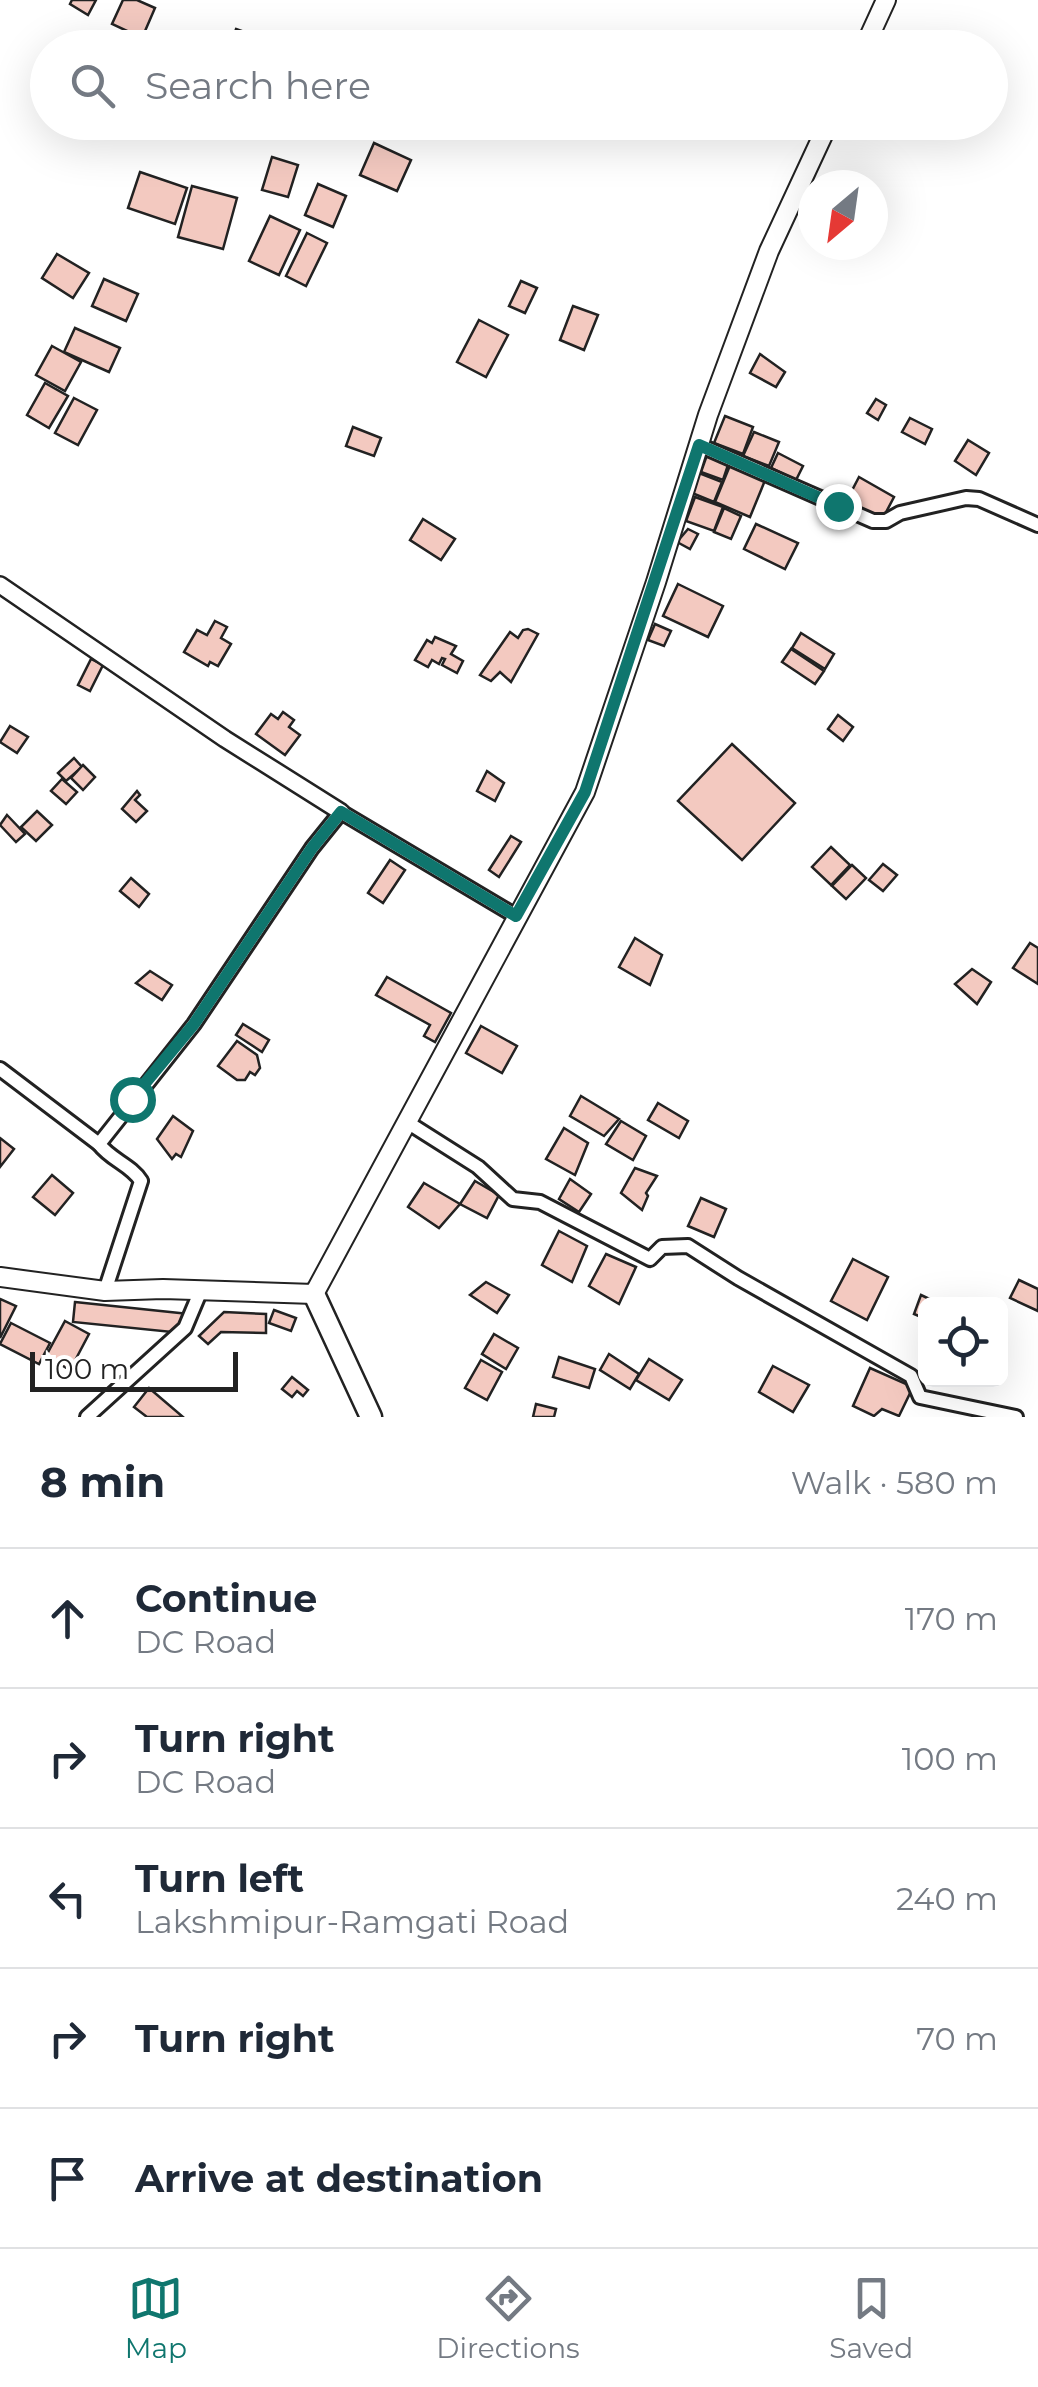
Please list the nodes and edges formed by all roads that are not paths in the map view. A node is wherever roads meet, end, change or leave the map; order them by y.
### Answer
1 (886, 0) edge
2 (872, 30) edge
3 (820, 140) edge
4 (699, 445) junction
5 (1038, 525) edge
6 (0, 585) edge
7 (341, 812) junction
8 (516, 916) junction
9 (0, 1069) edge
10 (407, 1122) junction
11 (100, 1144) junction
12 (0, 1277) edge
13 (201, 1290) junction
14 (106, 1291) junction
15 (314, 1294) junction
16 (87, 1417) edge
17 (371, 1417) edge
18 (1016, 1417) edge

1 - 2 main road
3 - 4 main road
4 - 5 street
4 - 8 main road
6 - 7 street
7 - 8 street
7 - 11 street
8 - 10 main road
9 - 11 street
10 - 15 main road
10 - 18 street
11 - 14 street
12 - 14 main road
13 - 14 main road
13 - 15 main road
13 - 16 street
15 - 17 main road

